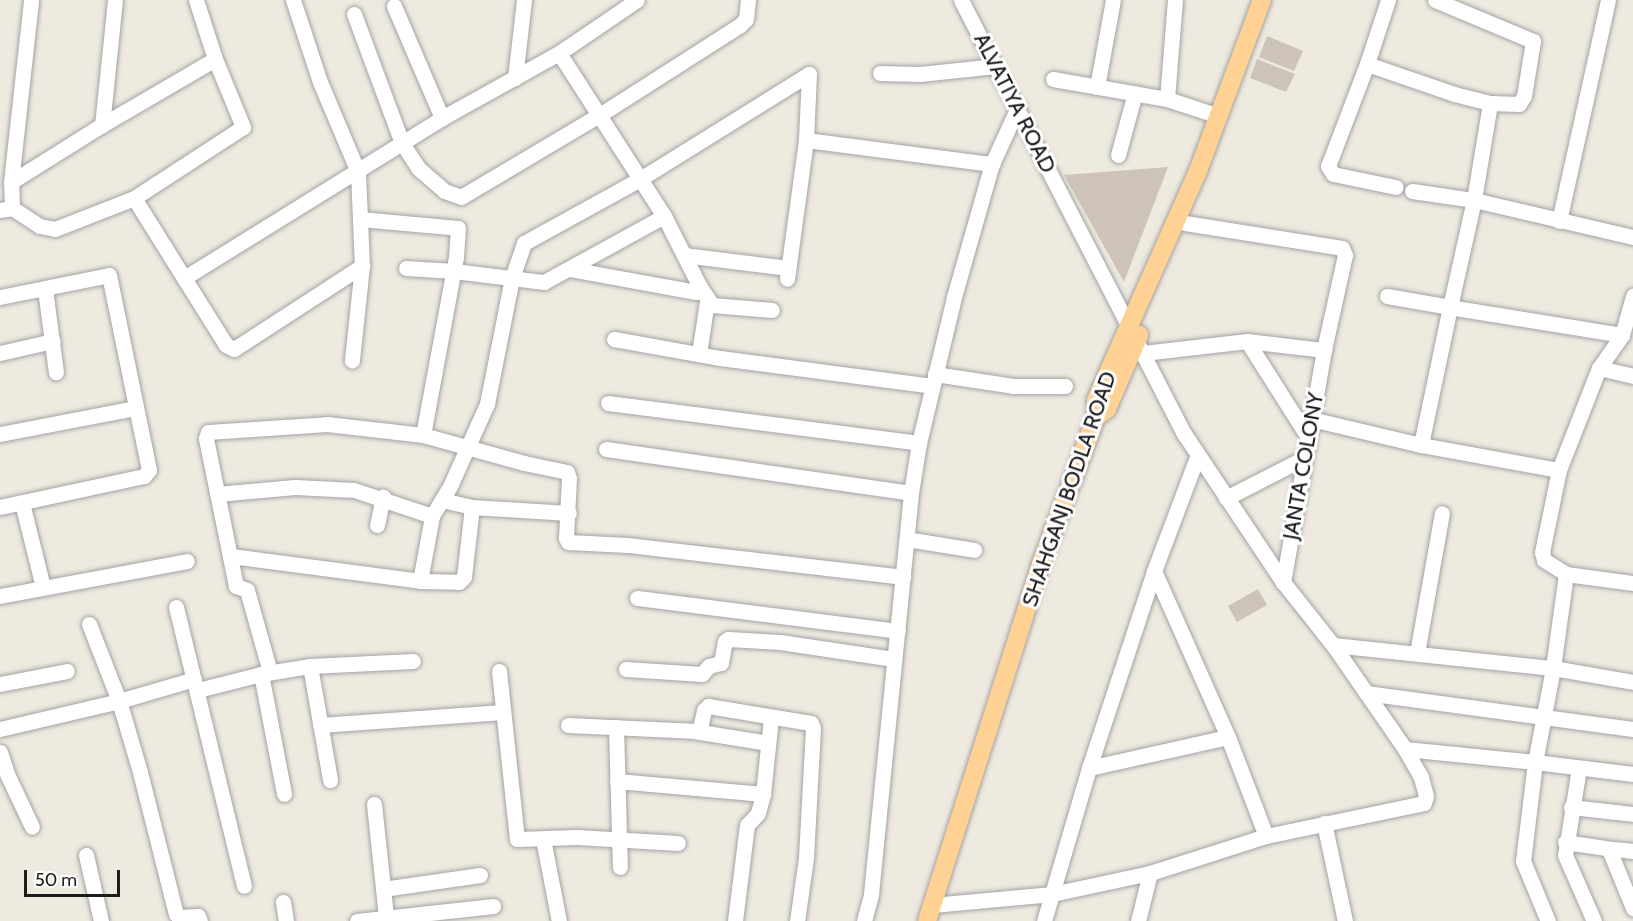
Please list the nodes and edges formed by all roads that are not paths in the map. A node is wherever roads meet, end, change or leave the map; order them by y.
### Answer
1 (31, 0) edge
2 (115, 0) edge
3 (196, 0) edge
4 (293, 0) edge
5 (524, 0) edge
6 (637, 0) edge
7 (748, 0) edge
8 (961, 0) edge
9 (1113, 0) edge
10 (1175, 0) edge
11 (1262, 0) edge
12 (1270, 0) edge
13 (1389, 0) edge
14 (1435, 0) edge
15 (1608, 0) edge
16 (394, 6) dead end
17 (354, 14) dead end
18 (559, 53) junction
19 (215, 58) junction
20 (1367, 64) junction
21 (996, 66) junction
22 (880, 73) dead end
23 (515, 78) junction
24 (1053, 79) dead end
25 (1098, 87) junction
26 (1135, 93) junction
27 (1167, 99) junction
28 (1490, 103) junction
29 (1018, 107) junction
30 (601, 114) junction
31 (1219, 116) junction
32 (442, 118) junction
33 (102, 125) junction
34 (806, 140) junction
35 (402, 143) junction
36 (1118, 155) dead end
37 (992, 164) junction
38 (358, 172) junction
39 (640, 179) junction
40 (11, 182) junction
41 (1396, 187) dead end
42 (1412, 190) dead end
43 (134, 198) junction
44 (1474, 200) junction
45 (6, 209) edge
46 (664, 216) junction
47 (360, 219) junction
48 (1559, 221) junction
49 (1185, 223) junction
50 (1633, 237) edge
51 (684, 255) junction
52 (362, 266) junction
53 (406, 268) dead end
54 (569, 269) junction
55 (453, 271) junction
56 (184, 278) junction
57 (512, 278) junction
58 (700, 286) junction
59 (45, 289) junction
60 (1387, 296) dead end
61 (1633, 296) edge
62 (0, 297) edge
63 (707, 301) junction
64 (1450, 307) junction
65 (772, 310) dead end
66 (1622, 335) junction
67 (614, 339) dead end
68 (53, 341) junction
69 (1136, 341) junction
70 (1247, 341) junction
71 (1324, 350) junction
72 (0, 353) edge
73 (699, 354) junction
74 (352, 360) dead end
75 (1599, 368) junction
76 (56, 372) dead end
77 (1633, 376) edge
78 (934, 380) junction
79 (1065, 386) dead end
80 (608, 404) dead end
81 (135, 408) junction
82 (1311, 420) junction
83 (0, 434) edge
84 (423, 435) junction
85 (1308, 437) junction
86 (919, 443) junction
87 (1421, 446) junction
88 (468, 447) junction
89 (606, 449) dead end
90 (1197, 457) junction
91 (1304, 458) junction
92 (1560, 470) junction
93 (910, 493) junction
94 (216, 494) junction
95 (382, 497) junction
96 (1226, 498) junction
97 (442, 500) junction
98 (22, 503) junction
99 (0, 507) edge
100 (472, 507) junction
101 (569, 513) junction
102 (1442, 513) dead end
103 (432, 516) junction
104 (376, 525) dead end
105 (907, 539) junction
106 (974, 550) dead end
107 (231, 556) junction
108 (188, 561) dead end
109 (1154, 571) junction
110 (1566, 574) junction
111 (903, 577) junction
112 (420, 581) junction
113 (1283, 582) junction
114 (1633, 583) edge
115 (43, 587) junction
116 (0, 596) edge
117 (637, 598) dead end
118 (176, 607) dead end
119 (90, 624) dead end
120 (898, 631) junction
121 (1333, 645) junction
122 (1417, 653) junction
123 (894, 659) junction
124 (413, 661) dead end
125 (310, 666) junction
126 (1553, 668) junction
127 (626, 669) dead end
128 (67, 671) dead end
129 (499, 671) dead end
130 (266, 673) junction
131 (1633, 682) edge
132 (0, 684) edge
133 (196, 684) junction
134 (1366, 693) junction
135 (119, 701) junction
136 (503, 712) junction
137 (1544, 717) junction
138 (771, 718) junction
139 (320, 725) junction
140 (568, 725) dead end
141 (616, 727) junction
142 (0, 729) edge
143 (1633, 729) edge
144 (694, 731) junction
145 (1228, 737) junction
146 (768, 743) junction
147 (1405, 749) junction
148 (0, 752) edge
149 (1535, 762) junction
150 (1089, 768) junction
151 (1579, 768) junction
152 (1633, 774) edge
153 (330, 780) dead end
154 (617, 781) junction
155 (763, 794) junction
156 (284, 795) dead end
157 (374, 804) dead end
158 (1571, 807) junction
159 (1633, 814) edge
160 (1324, 823) junction
161 (32, 827) dead end
162 (1266, 836) junction
163 (543, 839) junction
164 (619, 840) junction
165 (1565, 842) junction
166 (678, 843) dead end
167 (1613, 849) junction
168 (1633, 851) edge
169 (86, 855) dead end
170 (620, 867) dead end
171 (1150, 873) junction
172 (480, 875) dead end
173 (244, 886) dead end
174 (383, 889) junction
175 (1052, 894) junction
176 (283, 902) dead end
177 (493, 906) dead end
178 (1633, 908) edge
179 (929, 913) edge
180 (386, 917) junction
181 (102, 921) edge
182 (200, 921) edge
183 (286, 921) edge
184 (357, 921) edge
185 (559, 921) edge
186 (735, 921) edge
187 (797, 921) edge
188 (864, 921) edge
189 (1044, 921) edge
190 (1138, 921) edge
191 (1345, 921) edge
192 (1548, 921) edge
193 (1594, 921) edge

1 - 40 street
2 - 33 street
3 - 19 street
4 - 38 street
5 - 23 street
6 - 18 street
7 - 30 street
8 - 21 street, ALVATIYA ROAD
9 - 25 street
10 - 27 street
11 - 31 main road
12 - 49 main road
13 - 20 street
14 - 28 street
15 - 48 street
16 - 32 street
17 - 35 street
18 - 23 street
18 - 30 street
19 - 33 street
19 - 43 street
20 - 28 street
20 - 41 street
21 - 22 street
21 - 29 street, ALVATIYA ROAD
23 - 32 street
24 - 25 street
25 - 26 street
26 - 27 street
26 - 36 street
27 - 31 street
28 - 44 street
29 - 37 street
29 - 69 street, ALVATIYA ROAD
30 - 35 street
30 - 39 street
31 - 69 main road
32 - 35 street
33 - 40 street
34 - 37 street
34 - 39 street
34 - 51 street
35 - 38 street
37 - 78 street
38 - 47 street
38 - 56 street
39 - 46 street
39 - 57 street
40 - 45 street
42 - 44 street
43 - 45 street
43 - 56 street
44 - 48 street
44 - 64 street
46 - 51 street
46 - 54 street
47 - 52 street
47 - 55 street
48 - 50 street
49 - 69 main road
49 - 71 street, JANTA COLONY
51 - 58 street
52 - 56 street
52 - 74 street
53 - 55 street
54 - 57 street
54 - 58 street
55 - 57 street
55 - 84 street
57 - 88 street
58 - 63 street
59 - 62 street
59 - 68 street
59 - 81 street
60 - 64 street
61 - 66 street
63 - 65 street
63 - 73 street
64 - 66 street
64 - 87 street
66 - 75 street
67 - 73 street
68 - 72 street
68 - 76 street
69 - 70 street
69 - 90 street, ALVATIYA ROAD
69 - 179 main road, SHAHGANJ BODLA ROAD
70 - 71 street
70 - 85 street
71 - 82 street, JANTA COLONY
73 - 78 street
75 - 77 street
75 - 92 street
78 - 79 street
78 - 86 street
80 - 86 street
81 - 83 street
81 - 98 street
82 - 85 street, JANTA COLONY
82 - 87 street
84 - 88 street
84 - 94 street
85 - 91 street, JANTA COLONY
86 - 93 street
87 - 92 street
88 - 97 street
88 - 101 street
89 - 93 street
90 - 96 street, ALVATIYA ROAD
90 - 109 street
91 - 96 street
91 - 113 street, JANTA COLONY
92 - 110 street
93 - 105 street
94 - 95 street
94 - 107 street
95 - 103 street
95 - 104 street
96 - 113 street, ALVATIYA ROAD
97 - 100 street
97 - 103 street
98 - 99 street
98 - 115 street
100 - 101 street
100 - 112 street
101 - 111 street
102 - 122 street
103 - 112 street
105 - 106 street
105 - 111 street
107 - 112 street
107 - 130 street
108 - 115 street
109 - 145 street
109 - 150 street
110 - 114 street
110 - 126 street
111 - 120 street
113 - 121 street, ALVATIYA ROAD
115 - 116 street
117 - 120 street
118 - 133 street
119 - 135 street
120 - 123 street
121 - 122 street
121 - 134 street, ALVATIYA ROAD
122 - 126 street
123 - 127 street
123 - 188 street
124 - 125 street
125 - 130 street
125 - 139 street
126 - 131 street
126 - 137 street
128 - 132 street
129 - 136 street
130 - 133 street
130 - 156 street
133 - 135 street
133 - 173 street
134 - 137 street
134 - 147 street, ALVATIYA ROAD
135 - 142 street
135 - 182 street
136 - 139 street
136 - 163 street
137 - 143 street
137 - 149 street
138 - 144 street
138 - 146 street
138 - 187 street
139 - 153 street
140 - 141 street
141 - 144 street
141 - 154 street
144 - 146 street
145 - 150 street
145 - 162 street
146 - 155 street
147 - 149 street
147 - 160 street, ALVATIYA ROAD
148 - 161 street
149 - 151 street
149 - 192 street
150 - 175 street
151 - 152 street
151 - 158 street
154 - 155 street
154 - 164 street
155 - 186 street
157 - 174 street
158 - 159 street
158 - 165 street
160 - 162 street
160 - 191 street
162 - 171 street
163 - 164 street
163 - 185 street
164 - 166 street
164 - 170 street
165 - 167 street
165 - 193 street
167 - 168 street
167 - 178 street
169 - 181 street
171 - 175 street
171 - 190 street
172 - 174 street
174 - 180 street
175 - 179 street
175 - 189 street
176 - 183 street
177 - 180 street
180 - 184 street

